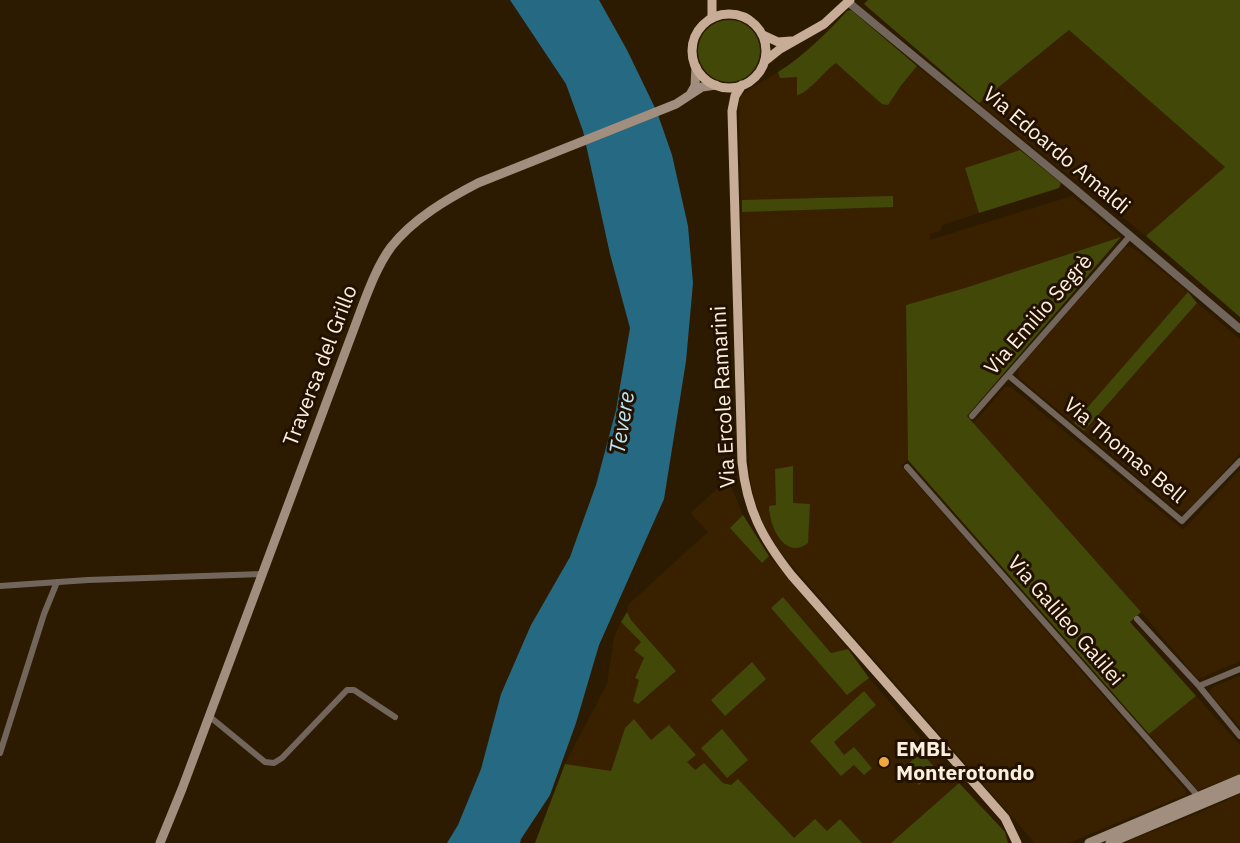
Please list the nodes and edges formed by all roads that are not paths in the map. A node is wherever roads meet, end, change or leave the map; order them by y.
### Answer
1 (712, 0) edge
2 (849, 1) edge
3 (712, 18) junction
4 (763, 35) junction
5 (796, 40) junction
6 (765, 62) junction
7 (696, 67) junction
8 (717, 86) junction
9 (742, 86) junction
10 (690, 95) junction
11 (732, 111) junction
12 (1130, 236) junction
13 (1240, 329) edge
14 (1008, 375) junction
15 (972, 416) dead end
16 (1240, 460) edge
17 (907, 467) dead end
18 (262, 574) junction
19 (57, 582) junction
20 (0, 586) edge
21 (1137, 619) dead end
22 (1240, 669) edge
23 (1199, 686) junction
24 (209, 716) junction
25 (395, 717) dead end
26 (1240, 736) edge
27 (0, 753) edge
28 (1240, 779) edge
29 (1240, 788) edge
30 (1198, 796) junction
31 (1015, 841) edge
32 (160, 843) edge
33 (1089, 843) edge
34 (1110, 843) edge

1 - 3 main road
2 - 5 main road
2 - 12 street, Via Edoardo Amaldi
3 - 4 main road
3 - 7 main road
4 - 5 main road
4 - 6 main road
5 - 6 main road
6 - 9 main road
7 - 8 main road
7 - 10 main road
8 - 9 main road, Traversa del Grillo
8 - 10 main road, Traversa del Grillo
8 - 11 main road, Via Ercole Ramarini
9 - 11 main road, Via Ercole Ramarini
10 - 18 main road, Traversa del Grillo
11 - 31 main road, Via Ercole Ramarini
12 - 13 street, Via Edoardo Amaldi
12 - 14 street, Via Emilio Segrè
14 - 15 street, Via Emilio Segrè
14 - 16 street, Via Thomas Bell
17 - 30 street, Via Galileo Galilei
18 - 19 street
18 - 24 main road, Traversa del Grillo
19 - 20 street
19 - 27 street
21 - 23 street
22 - 23 street
23 - 26 street
24 - 25 street
24 - 32 main road, Traversa del Grillo
28 - 30 main road
29 - 34 main road
30 - 33 main road

